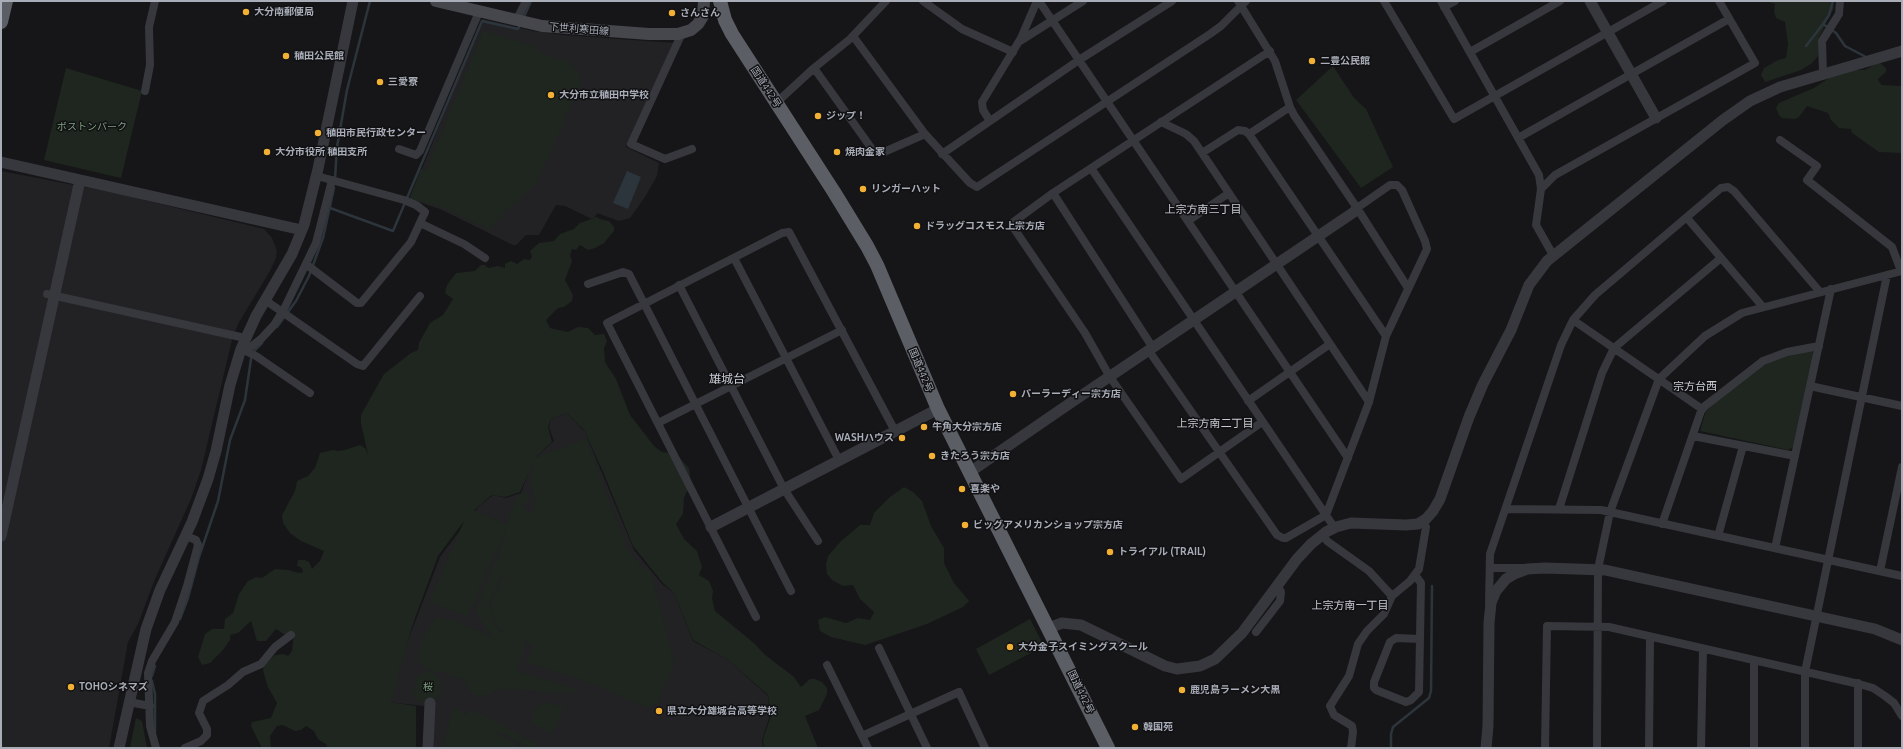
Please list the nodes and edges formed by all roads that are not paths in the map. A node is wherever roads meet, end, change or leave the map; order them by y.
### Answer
1 (6, 1) edge
2 (155, 1) edge
3 (353, 1) edge
4 (436, 1) edge
5 (526, 1) edge
6 (704, 1) edge
7 (720, 1) edge
8 (886, 1) edge
9 (923, 1) edge
10 (1038, 1) edge
11 (1083, 1) edge
12 (1172, 1) edge
13 (1384, 1) edge
14 (1455, 1) edge
15 (1560, 1) edge
16 (1590, 1) edge
17 (1663, 1) edge
18 (1719, 1) edge
19 (1840, 1) edge
20 (1242, 3) edge
21 (1443, 4) edge
22 (477, 8) edge
23 (1729, 19) junction
24 (516, 21) junction
25 (1052, 21) junction
26 (1, 22) edge
27 (1607, 32) junction
28 (682, 33) junction
29 (854, 36) junction
30 (1019, 42) junction
31 (1270, 51) junction
32 (1902, 51) edge
33 (1013, 52) junction
34 (1470, 52) junction
35 (1079, 60) junction
36 (814, 68) junction
37 (1631, 74) junction
38 (1823, 75) junction
39 (145, 91) dead end
40 (1494, 96) junction
41 (1107, 102) junction
42 (776, 103) junction
43 (1290, 107) junction
44 (1656, 118) junction
45 (990, 121) junction
46 (1161, 122) junction
47 (925, 134) junction
48 (1249, 134) junction
49 (1518, 138) junction
50 (1133, 140) junction
51 (1780, 140) dead end
52 (399, 149) dead end
53 (692, 149) dead end
54 (1202, 153) junction
55 (942, 154) junction
56 (1, 162) edge
57 (1091, 168) junction
58 (317, 176) junction
59 (76, 179) junction
60 (332, 180) junction
61 (1541, 189) junction
62 (1053, 193) junction
63 (1229, 193) junction
64 (1357, 208) junction
65 (1687, 218) junction
66 (1188, 221) junction
67 (420, 223) junction
68 (302, 230) junction
69 (1318, 236) junction
70 (1554, 255) junction
71 (486, 258) dead end
72 (734, 258) junction
73 (1721, 258) junction
74 (1276, 264) junction
75 (307, 265) junction
76 (1902, 271) edge
77 (1887, 275) junction
78 (588, 284) dead end
79 (680, 286) junction
80 (1408, 288) junction
81 (1831, 289) junction
82 (1236, 292) junction
83 (1820, 292) junction
84 (51, 295) junction
85 (420, 296) dead end
86 (265, 300) junction
87 (644, 304) junction
88 (1763, 307) junction
89 (285, 314) junction
90 (1573, 320) junction
91 (1193, 321) junction
92 (842, 330) junction
93 (1386, 336) junction
94 (1330, 344) junction
95 (1819, 346) junction
96 (1614, 348) junction
97 (248, 349) junction
98 (1151, 349) junction
99 (786, 358) junction
100 (1290, 372) junction
101 (1110, 377) junction
102 (1659, 379) junction
103 (731, 386) junction
104 (1810, 386) junction
105 (310, 393) dead end
106 (1862, 397) junction
107 (1248, 401) junction
108 (1369, 402) junction
109 (695, 404) junction
110 (1902, 406) edge
111 (938, 409) junction
112 (1702, 409) junction
113 (1262, 422) junction
114 (658, 423) junction
115 (895, 431) junction
116 (1692, 436) junction
117 (1743, 446) junction
118 (1219, 452) junction
119 (1795, 456) junction
120 (1348, 458) junction
121 (839, 460) junction
122 (1902, 467) edge
123 (970, 472) junction
124 (784, 489) junction
125 (1, 507) edge
126 (748, 508) junction
127 (1506, 509) junction
128 (1559, 509) junction
129 (1610, 512) junction
130 (1326, 515) junction
131 (3, 517) edge
132 (1422, 522) junction
133 (1662, 524) junction
134 (711, 527) junction
135 (1334, 528) junction
136 (1, 532) edge
137 (1322, 534) junction
138 (186, 536) junction
139 (1718, 536) junction
140 (818, 541) dead end
141 (1776, 548) junction
142 (1828, 560) junction
143 (1490, 568) junction
144 (1545, 568) junction
145 (1598, 568) junction
146 (1880, 571) junction
147 (1415, 575) junction
148 (1902, 576) edge
149 (1278, 586) junction
150 (791, 591) dead end
151 (1392, 596) junction
152 (1817, 616) junction
153 (756, 618) dead end
154 (1489, 623) junction
155 (1598, 627) junction
156 (1049, 628) junction
157 (1875, 629) junction
158 (1256, 632) dead end
159 (291, 635) dead end
160 (1902, 635) edge
161 (1650, 637) junction
162 (1420, 639) junction
163 (1902, 640) edge
164 (880, 648) dead end
165 (1702, 649) junction
166 (1754, 660) junction
167 (827, 665) dead end
168 (1805, 672) junction
169 (1858, 683) junction
170 (129, 702) junction
171 (430, 703) dead end
172 (150, 706) junction
173 (911, 714) junction
174 (1902, 716) edge
175 (862, 736) junction
176 (119, 748) edge
177 (156, 748) edge
178 (185, 748) edge
179 (428, 748) edge
180 (868, 748) edge
181 (927, 748) edge
182 (985, 748) edge
183 (1108, 748) edge
184 (1351, 748) edge
185 (1487, 748) edge
186 (1546, 748) edge
187 (1597, 748) edge
188 (1649, 748) edge
189 (1701, 748) edge
190 (1754, 748) edge
191 (1805, 748) edge
192 (1858, 748) edge

1 - 26 highway
2 - 39 street
3 - 58 street
4 - 22 main road, 下世利寒田線
5 - 24 street
6 - 28 main road, 下世利寒田線
7 - 42 highway, 国道442号
8 - 29 street
9 - 33 street
10 - 25 street
10 - 30 street
11 - 25 street
12 - 35 street
13 - 40 street
14 - 21 street
15 - 34 street
16 - 27 street
17 - 27 street
18 - 23 street
19 - 38 street
20 - 31 street
20 - 41 street
21 - 34 street
22 - 24 main road, 下世利寒田線
22 - 52 street
23 - 37 street
23 - 44 street
24 - 28 main road, 下世利寒田線
25 - 30 street
25 - 35 street
27 - 37 street
27 - 40 street
28 - 53 street
29 - 36 street
29 - 47 street
30 - 33 street
31 - 43 street
31 - 46 street
32 - 38 street
33 - 45 street
34 - 40 street
35 - 41 street
35 - 45 street
36 - 42 street
36 - 47 street
37 - 44 street
37 - 49 street
38 - 70 street
40 - 49 street
41 - 50 street
41 - 55 street
42 - 111 highway, 国道442号
43 - 48 street
43 - 64 street
44 - 61 street
45 - 55 street
46 - 50 street
46 - 54 street
47 - 55 street
48 - 54 street
48 - 69 street
49 - 61 street
50 - 57 street
50 - 66 street
51 - 76 street
54 - 63 street
56 - 59 street
57 - 62 street
57 - 91 street
58 - 60 street
58 - 68 street
59 - 68 street
59 - 84 street
60 - 67 street
60 - 75 street
61 - 70 street
62 - 98 street
62 - 101 street
63 - 66 street
63 - 74 street
64 - 69 street
64 - 80 street
64 - 80 street
65 - 73 street
65 - 83 street
65 - 90 street
66 - 82 street
67 - 71 street
67 - 75 street
68 - 86 street
69 - 74 street
69 - 93 street
70 - 132 street
72 - 79 street
72 - 92 street
72 - 99 street
73 - 88 street
73 - 96 street
74 - 82 street
74 - 94 street
75 - 89 street
76 - 77 street
77 - 81 street
77 - 106 street
78 - 87 street
79 - 87 street
79 - 103 street
80 - 93 street
81 - 83 street
81 - 95 street
82 - 91 street
82 - 100 street
83 - 88 street
84 - 97 street
84 - 125 street
84 - 131 street
85 - 89 street
86 - 89 street
86 - 97 street
87 - 109 street
87 - 114 street
88 - 102 street
89 - 97 street
90 - 96 street
90 - 127 street
91 - 98 street
91 - 107 street
92 - 99 street
92 - 115 street
93 - 108 street
94 - 100 street
94 - 108 street
95 - 104 street
95 - 112 street
96 - 102 street
96 - 128 street
97 - 105 street
97 - 138 street
98 - 101 street
98 - 118 street
99 - 103 street
99 - 121 street
100 - 107 street
100 - 120 street
101 - 118 street
101 - 123 street
102 - 112 street
102 - 129 street
103 - 109 street
103 - 124 street
104 - 106 street
104 - 119 street
106 - 110 street
106 - 142 street
107 - 113 street
108 - 120 street
109 - 114 street
109 - 126 street
111 - 115 street
111 - 123 highway, 国道442号
112 - 116 street
113 - 118 street
113 - 130 street
114 - 134 street
115 - 121 street
116 - 117 street
116 - 133 street
117 - 119 street
117 - 139 street
118 - 130 street
119 - 141 street
120 - 130 street
121 - 124 street
122 - 146 street
123 - 156 highway, 国道442号
124 - 126 street
124 - 140 street
126 - 134 street
126 - 150 street
127 - 128 street
127 - 143 street
128 - 129 street
129 - 133 street
129 - 145 street
130 - 135 street
131 - 136 street
132 - 135 street
132 - 147 street
133 - 139 street
134 - 153 street
135 - 137 street
137 - 149 street
137 - 151 street
138 - 170 street
138 - 172 street
139 - 141 street
141 - 142 street
142 - 146 street
142 - 152 street
143 - 144 street
143 - 154 street
144 - 145 street
144 - 154 street
145 - 152 street
145 - 155 street
146 - 148 street
147 - 151 street
147 - 162 street
149 - 156 street
149 - 158 street
151 - 184 street
152 - 157 street
152 - 168 street
154 - 185 street
155 - 161 street
155 - 186 street
155 - 187 street
156 - 183 highway, 国道442号
157 - 160 street
157 - 163 street
159 - 178 street
161 - 165 street
161 - 188 street
162 - 162 street
164 - 173 street
165 - 166 street
165 - 189 street
166 - 168 street
166 - 190 street
167 - 175 street
168 - 169 street
168 - 191 street
169 - 174 street
169 - 192 street
170 - 172 street
170 - 176 street
171 - 179 street
172 - 177 street
173 - 175 street
173 - 181 street
173 - 182 street
175 - 180 street

